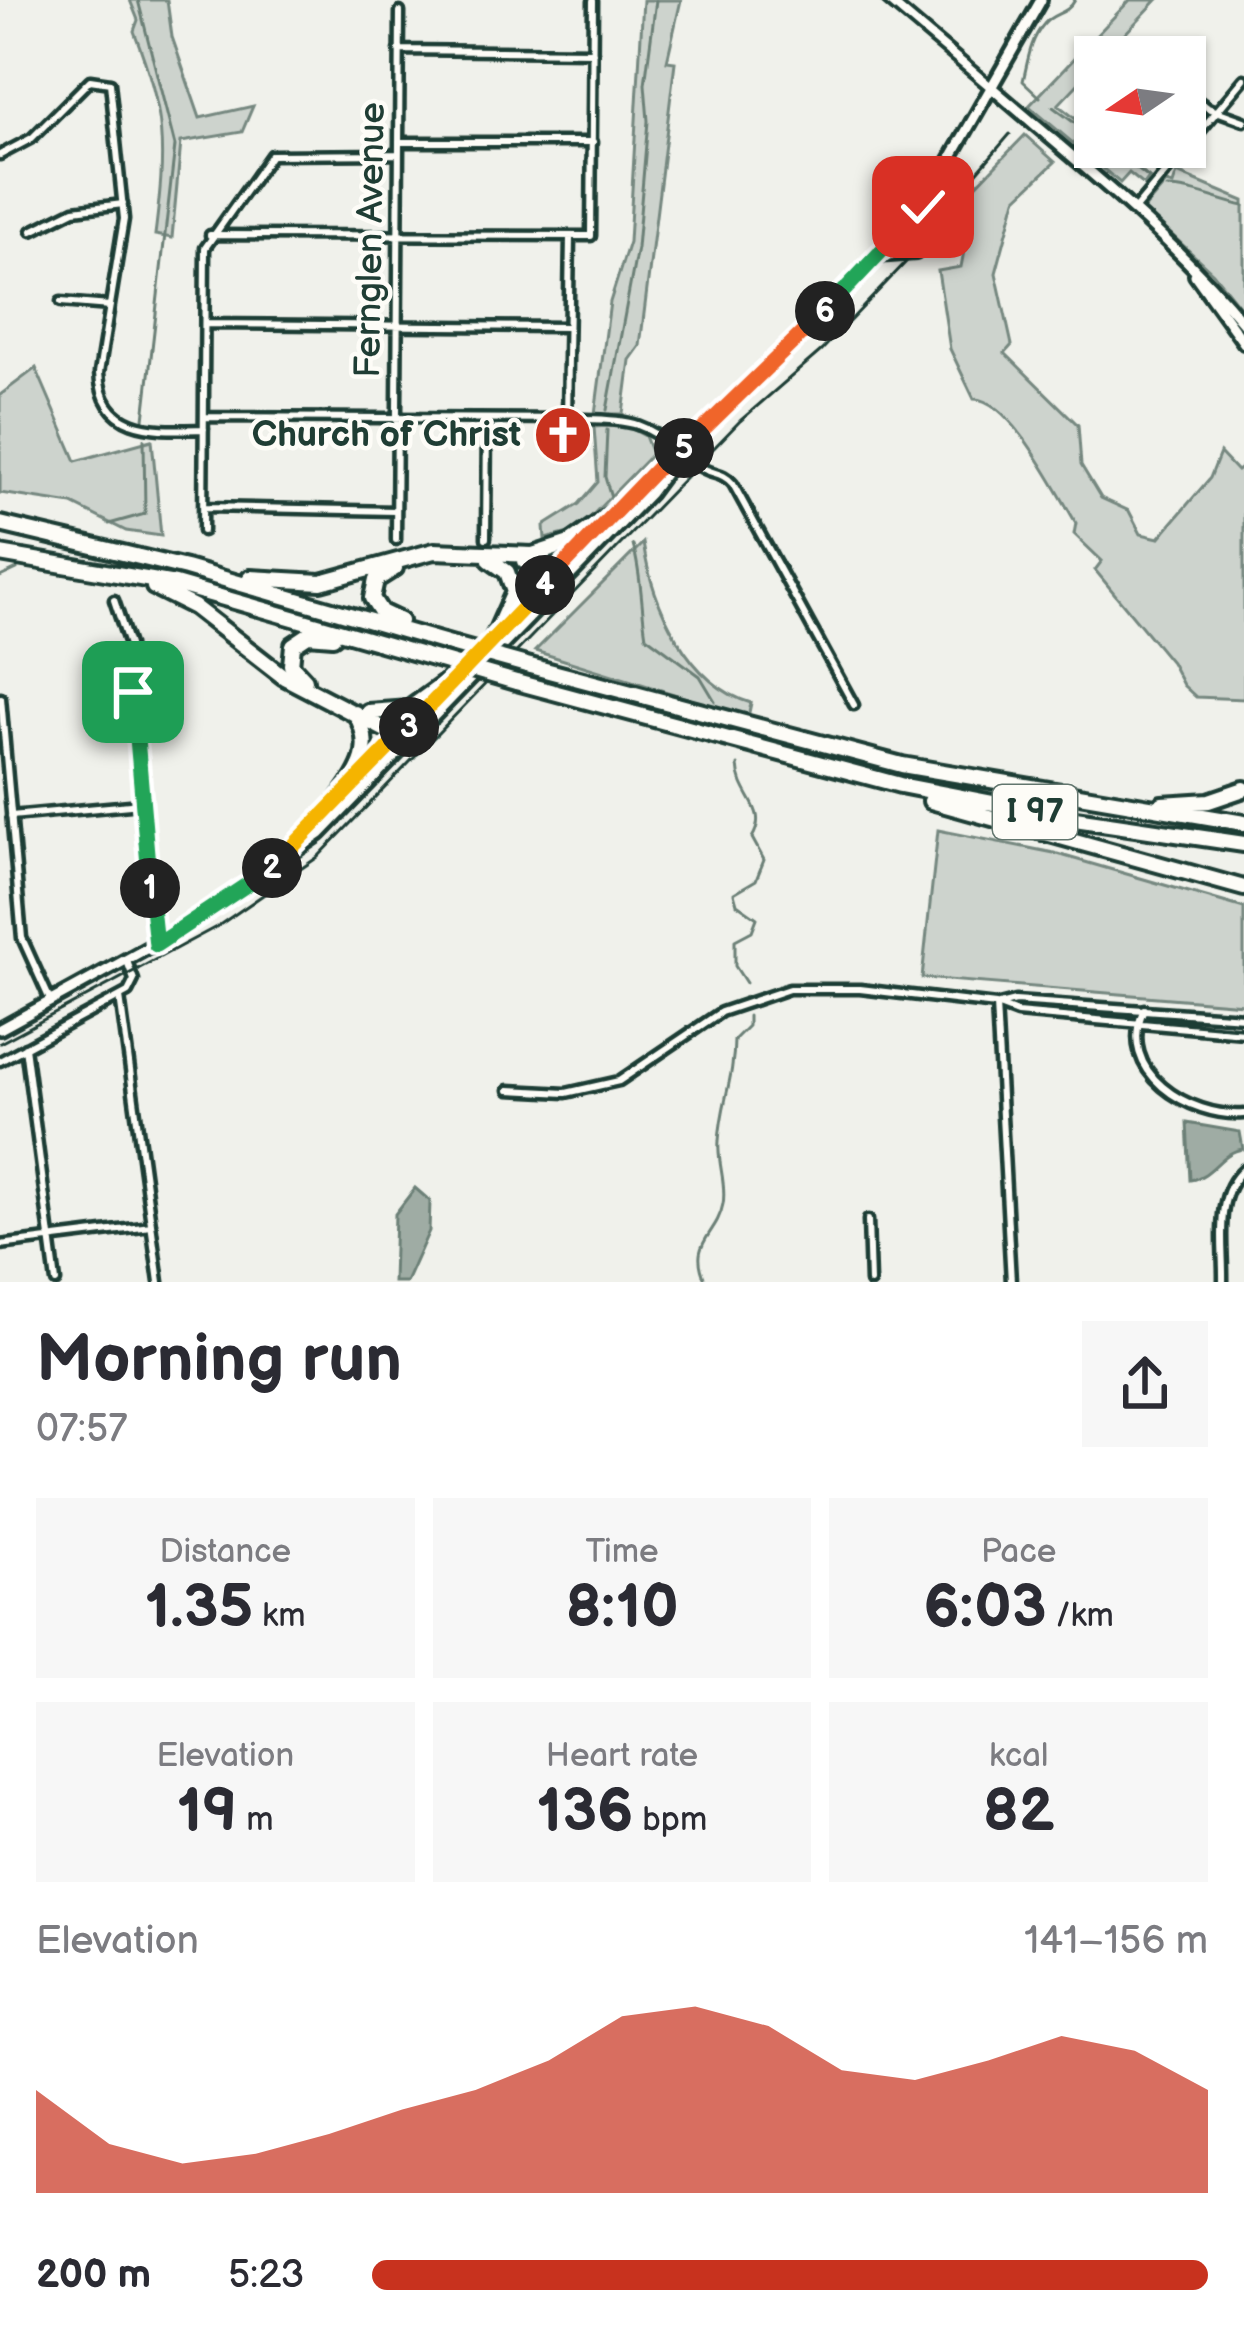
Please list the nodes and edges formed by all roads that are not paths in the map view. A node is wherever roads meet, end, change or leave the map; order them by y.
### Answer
1 (888, 0) edge
2 (1041, 0) edge
3 (593, 1) edge
4 (400, 13) dead end
5 (399, 50) junction
6 (593, 52) junction
7 (1244, 79) edge
8 (992, 88) junction
9 (1206, 105) edge
10 (1216, 111) junction
11 (1244, 121) edge
12 (399, 142) junction
13 (593, 142) junction
14 (399, 154) junction
15 (0, 155) edge
16 (123, 205) junction
17 (1134, 209) junction
18 (32, 231) dead end
19 (398, 234) junction
20 (210, 235) junction
21 (569, 236) junction
22 (916, 253) dead end
23 (877, 256) junction
24 (1181, 256) junction
25 (61, 302) dead end
26 (110, 306) junction
27 (205, 324) junction
28 (1244, 324) edge
29 (396, 327) junction
30 (568, 327) junction
31 (1244, 343) edge
32 (204, 417) junction
33 (487, 418) junction
34 (396, 419) junction
35 (567, 419) junction
36 (204, 429) junction
37 (681, 451) junction
38 (203, 507) junction
39 (395, 511) junction
40 (613, 514) junction
41 (0, 524) edge
42 (203, 531) dead end
43 (486, 538) dead end
44 (396, 540) dead end
45 (0, 554) edge
46 (533, 555) junction
47 (490, 560) junction
48 (163, 562) junction
49 (80, 565) junction
50 (562, 576) junction
51 (114, 600) dead end
52 (493, 639) junction
53 (454, 645) junction
54 (415, 652) junction
55 (463, 670) junction
56 (1, 698) edge
57 (854, 705) dead end
58 (362, 712) junction
59 (408, 738) junction
60 (829, 770) junction
61 (1022, 789) junction
62 (1244, 789) edge
63 (336, 803) junction
64 (141, 804) junction
65 (11, 816) junction
66 (1244, 823) edge
67 (1244, 844) edge
68 (297, 848) junction
69 (1244, 888) edge
70 (156, 945) junction
71 (127, 961) junction
72 (120, 997) junction
73 (51, 1002) junction
74 (996, 1005) junction
75 (1144, 1009) junction
76 (1244, 1017) edge
77 (1138, 1023) junction
78 (0, 1029) edge
79 (1244, 1034) edge
80 (25, 1047) junction
81 (0, 1060) edge
82 (509, 1090) dead end
83 (1244, 1114) edge
84 (1244, 1169) edge
85 (868, 1220) dead end
86 (152, 1226) junction
87 (50, 1239) junction
88 (0, 1245) edge
89 (56, 1282) edge
90 (159, 1282) edge
91 (870, 1282) edge
92 (1010, 1282) edge
93 (1223, 1282) edge

1 - 8 street
2 - 8 main road
3 - 6 street
4 - 5 street, Fernglen Avenue
5 - 6 street
5 - 12 street, Fernglen Avenue
6 - 13 street
7 - 10 street
8 - 17 main road
8 - 23 main road
9 - 10 street
10 - 11 street
10 - 17 street
12 - 13 street
12 - 14 street, Fernglen Avenue
13 - 21 street
14 - 19 street, Fernglen Avenue
14 - 20 street
15 - 16 street
16 - 18 street
16 - 26 street
17 - 24 main road
19 - 20 street
19 - 21 street
19 - 29 street, Fernglen Avenue
20 - 27 street
21 - 30 street
22 - 23 main road
23 - 37 main road
24 - 28 main road
24 - 31 main road
25 - 26 street
26 - 36 street
27 - 29 street
27 - 32 street
29 - 30 street
29 - 34 street, Fernglen Avenue
30 - 35 street
32 - 34 street
32 - 36 street
33 - 34 street
33 - 35 street
33 - 43 street
34 - 39 street, Fernglen Avenue
35 - 37 street
36 - 38 street
37 - 40 main road
37 - 50 main road
37 - 57 street
38 - 39 street
38 - 42 street
39 - 44 street, Fernglen Avenue
40 - 46 highway
40 - 50 main road
41 - 48 highway, I 97
45 - 49 highway, I 97
46 - 48 highway
46 - 50 highway
47 - 50 highway
47 - 52 highway
47 - 53 highway
48 - 53 highway, I 97
49 - 54 highway, I 97
49 - 58 highway
50 - 52 main road
50 - 59 main road
51 - 64 street
52 - 55 main road
53 - 61 highway, I 97, bridge
54 - 58 highway
54 - 60 highway, I 97, bridge
55 - 58 highway
55 - 59 main road
56 - 65 street
58 - 59 highway
58 - 63 highway
59 - 63 main road
59 - 68 main road
60 - 67 highway, I 97
60 - 69 highway
61 - 62 highway
61 - 66 highway, I 97
63 - 68 main road
64 - 65 street
64 - 70 street
65 - 73 street
68 - 70 main road
70 - 71 main road
71 - 72 street
71 - 73 main road
72 - 80 street
72 - 86 street
73 - 78 main road
74 - 75 street
74 - 77 street
74 - 82 street
74 - 92 street
75 - 76 street
75 - 77 street
77 - 79 street
77 - 83 street
80 - 81 street
80 - 87 street
84 - 93 street
85 - 91 street
86 - 87 street
86 - 90 street
87 - 88 street
87 - 89 street

